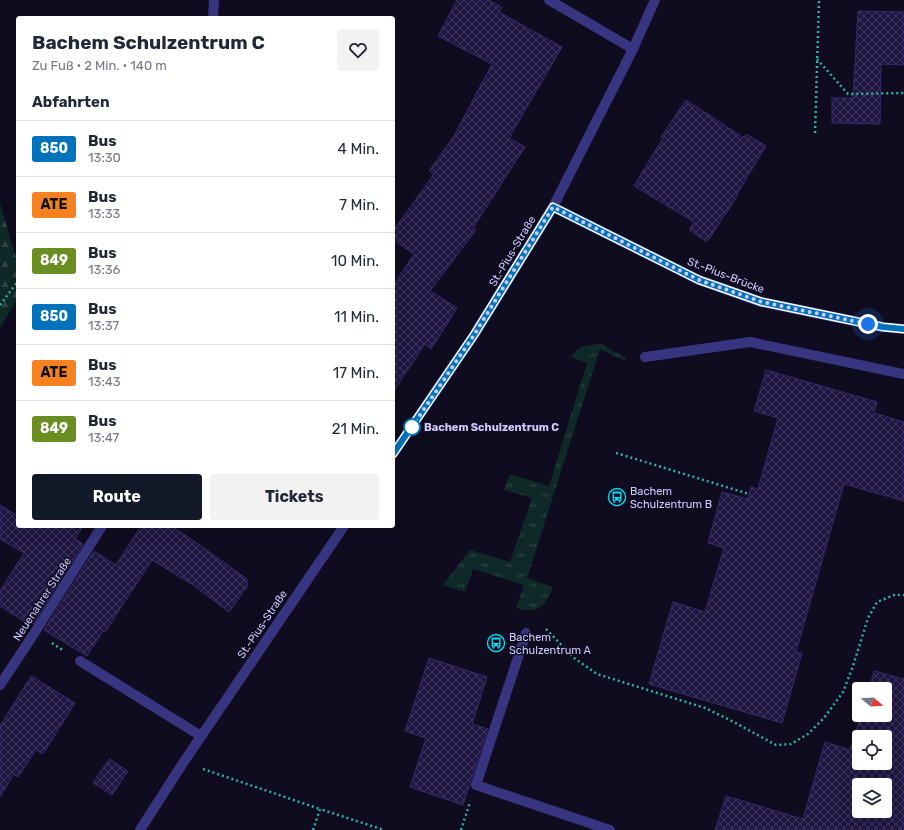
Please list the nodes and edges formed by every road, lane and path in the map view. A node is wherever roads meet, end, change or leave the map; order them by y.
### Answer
1 (214, 0) edge
2 (549, 0) edge
3 (656, 0) edge
4 (819, 0) edge
5 (213, 16) edge
6 (633, 49) junction
7 (817, 59) junction
8 (904, 93) edge
9 (815, 133) dead end
10 (553, 207) junction
11 (16, 284) edge
12 (0, 305) edge
13 (904, 329) edge
14 (645, 357) dead end
15 (904, 374) edge
16 (395, 451) edge
17 (616, 453) dead end
18 (749, 494) dead end
19 (101, 528) edge
20 (343, 528) edge
21 (904, 596) edge
22 (546, 629) dead end
23 (35, 632) junction
24 (526, 633) dead end
25 (80, 661) joint
26 (0, 685) edge
27 (201, 736) junction
28 (183, 763) junction
29 (476, 785) junction
30 (320, 809) junction
31 (140, 830) edge
32 (313, 830) edge
33 (384, 830) edge
34 (461, 830) edge
35 (610, 830) edge

1 - 5 street
2 - 6 street
3 - 6 street, St.-Pius-Straße
4 - 7 path
6 - 10 street, St.-Pius-Straße
7 - 8 path
7 - 9 path
10 - 13 street, St.-Pius-Brücke
10 - 16 street, St.-Pius-Straße
11 - 12 path
14 - 15 street
17 - 18 path
19 - 23 street, Neuenahrer Straße
20 - 27 street, St.-Pius-Straße
21 - 22 path
23 - 25 path
23 - 26 street, Neuenahrer Straße
24 - 29 street
25 - 27 street
27 - 28 street, St.-Pius-Straße
28 - 30 path
28 - 31 street, St.-Pius-Straße
29 - 34 path
29 - 35 street
30 - 32 path
30 - 33 path

